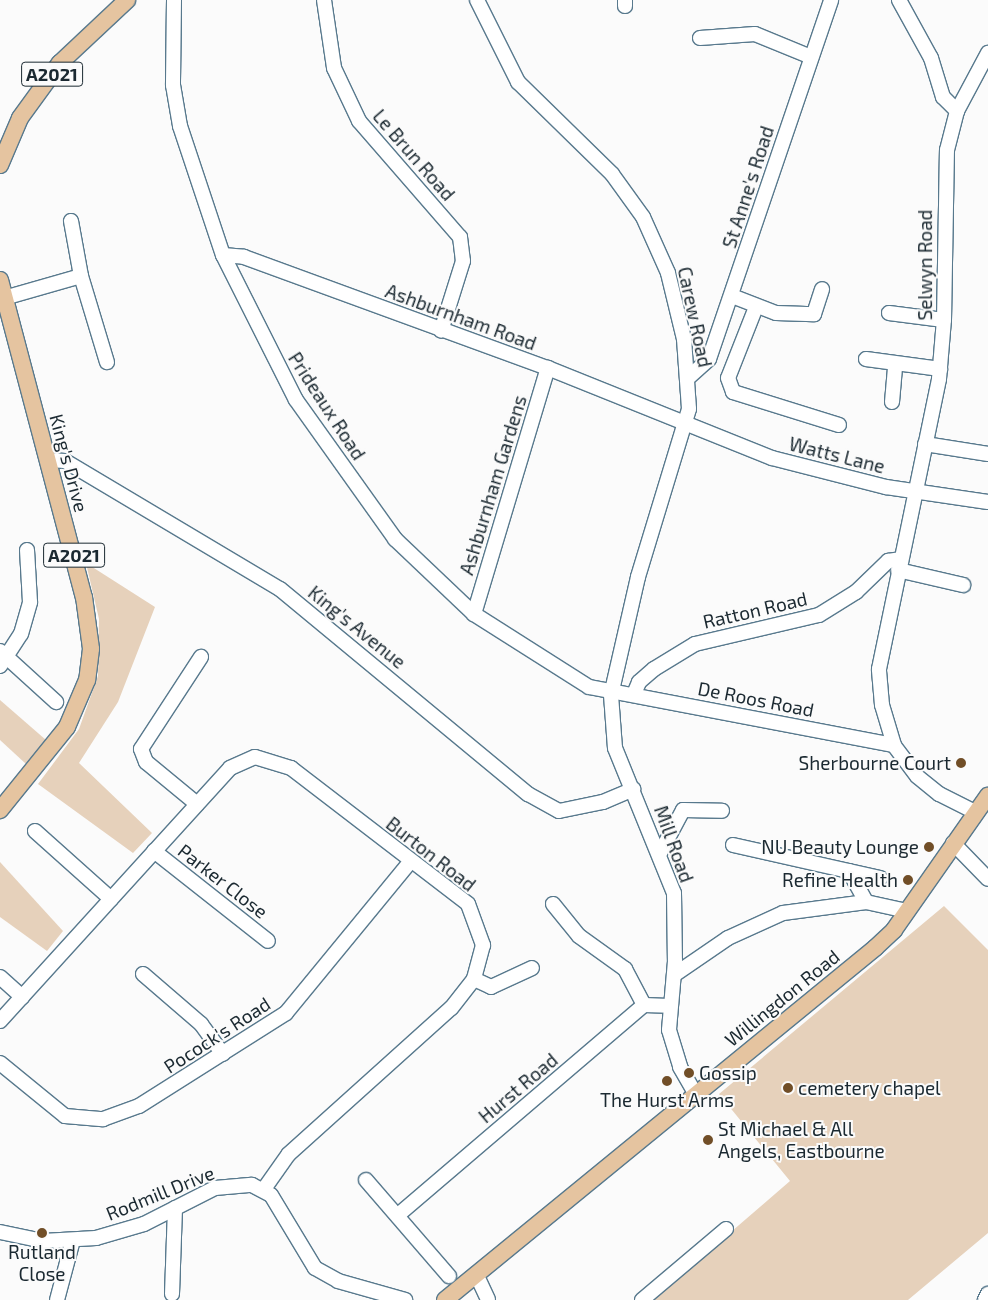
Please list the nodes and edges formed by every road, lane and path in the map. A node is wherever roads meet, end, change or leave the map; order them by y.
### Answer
1 (126, 0) edge
2 (174, 0) edge
3 (324, 0) edge
4 (477, 0) edge
5 (831, 0) edge
6 (899, 0) edge
7 (700, 38) dead end
8 (988, 53) edge
9 (811, 58) junction
10 (957, 111) junction
11 (0, 165) edge
12 (71, 221) dead end
13 (223, 255) junction
14 (81, 276) junction
15 (0, 280) edge
16 (822, 289) dead end
17 (732, 296) junction
18 (4, 298) junction
19 (756, 307) junction
20 (889, 313) dead end
21 (944, 320) junction
22 (441, 331) junction
23 (866, 359) dead end
24 (107, 362) dead end
25 (895, 364) junction
26 (548, 368) junction
27 (940, 369) junction
28 (689, 377) junction
29 (892, 402) dead end
30 (684, 421) junction
31 (840, 425) dead end
32 (925, 444) junction
33 (988, 454) edge
34 (48, 460) junction
35 (916, 488) junction
36 (988, 502) edge
37 (27, 550) dead end
38 (899, 565) junction
39 (963, 585) dead end
40 (474, 614) junction
41 (201, 656) dead end
42 (3, 658) edge
43 (634, 694) junction
44 (611, 695) junction
45 (56, 702) dead end
46 (894, 745) junction
47 (633, 789) junction
48 (197, 804) junction
49 (984, 804) edge
50 (0, 810) edge
51 (722, 811) dead end
52 (35, 831) dead end
53 (953, 843) junction
54 (733, 845) dead end
55 (154, 851) junction
56 (659, 855) junction
57 (410, 862) junction
58 (849, 871) junction
59 (880, 878) dead end
60 (988, 879) edge
61 (111, 899) junction
62 (866, 902) junction
63 (553, 904) dead end
64 (907, 911) junction
65 (268, 941) dead end
66 (532, 968) dead end
67 (143, 974) dead end
68 (674, 975) junction
69 (0, 977) edge
70 (474, 979) junction
71 (22, 997) junction
72 (644, 1005) junction
73 (669, 1006) junction
74 (0, 1022) edge
75 (223, 1054) junction
76 (0, 1063) edge
77 (696, 1095) junction
78 (366, 1180) dead end
79 (264, 1189) junction
80 (176, 1208) junction
81 (398, 1216) junction
82 (726, 1229) dead end
83 (0, 1232) edge
84 (74, 1240) junction
85 (449, 1276) dead end
86 (477, 1276) junction
87 (172, 1294) dead end
88 (988, 1294) edge
89 (57, 1300) edge
90 (405, 1300) edge
91 (445, 1300) edge
92 (488, 1300) edge
93 (642, 1300) edge
94 (985, 1300) edge

1 - 11 main road, A2021
2 - 13 street, Prideaux Road
3 - 22 street, Le Brun Road
4 - 28 street, Carew Road
5 - 9 street, St Anne's Road
6 - 10 street
7 - 9 street
8 - 10 street, Selwyn Road
9 - 17 street, St Anne's Road
10 - 21 street, Selwyn Road
12 - 14 street
13 - 22 street, Ashburnham Road
13 - 40 street, Prideaux Road
14 - 18 street
14 - 24 street
15 - 18 main road, King's Drive / A2021
16 - 19 street
17 - 19 street
17 - 28 street, St Anne's Road
18 - 34 main road, King's Drive / A2021
19 - 31 street
20 - 21 street
21 - 27 street, Selwyn Road
22 - 26 street, Ashburnham Road
23 - 25 street
25 - 27 street
25 - 29 street
26 - 30 street, Ashburnham Road
26 - 40 street, Ashburnham Gardens
27 - 32 street, Selwyn Road
28 - 30 street, Carew Road
30 - 35 street, Watts Lane
30 - 44 street, Carew Road
32 - 33 street
32 - 35 street, Selwyn Road
34 - 47 street, King's Avenue
34 - 50 main road, King's Drive / A2021
35 - 36 street, Watts Lane
35 - 38 street
37 - 42 street
38 - 39 street
38 - 43 street, Ratton Road
38 - 46 street
40 - 44 street, Prideaux Road
41 - 48 street
42 - 45 street
43 - 44 street, De Roos Road
43 - 46 street, De Roos Road
44 - 47 street, Mill Road
46 - 49 street
47 - 56 street, Mill Road
48 - 55 street, Burton Road
48 - 57 street, Burton Road
49 - 53 main road, Willingdon Road
51 - 56 street
52 - 61 street
53 - 60 street
53 - 64 main road, Willingdon Road
54 - 58 street
55 - 61 street, Burton Road
55 - 65 street, Parker Close
56 - 68 street, Mill Road
57 - 70 street, Burton Road
57 - 75 street, Pocock's Road
58 - 59 street
58 - 62 street
61 - 71 street, Burton Road
62 - 64 street
62 - 68 street
63 - 72 street
64 - 77 main road, Willingdon Road
66 - 70 street
67 - 75 street
68 - 73 street, Mill Road
69 - 71 street
70 - 79 street, Burton Road
71 - 74 street, Burton Road
72 - 73 street
72 - 81 street, Hurst Road
73 - 77 street, Mill Road
75 - 76 street, Pocock's Road
77 - 86 main road, Willingdon Road
78 - 81 street
79 - 80 street, Rodmill Drive
79 - 90 street
80 - 84 street, Rodmill Drive
80 - 87 street
81 - 85 street
82 - 93 street
83 - 84 street, Rodmill Drive
84 - 89 street
86 - 91 main road, Willingdon Road
86 - 92 street
88 - 94 street

